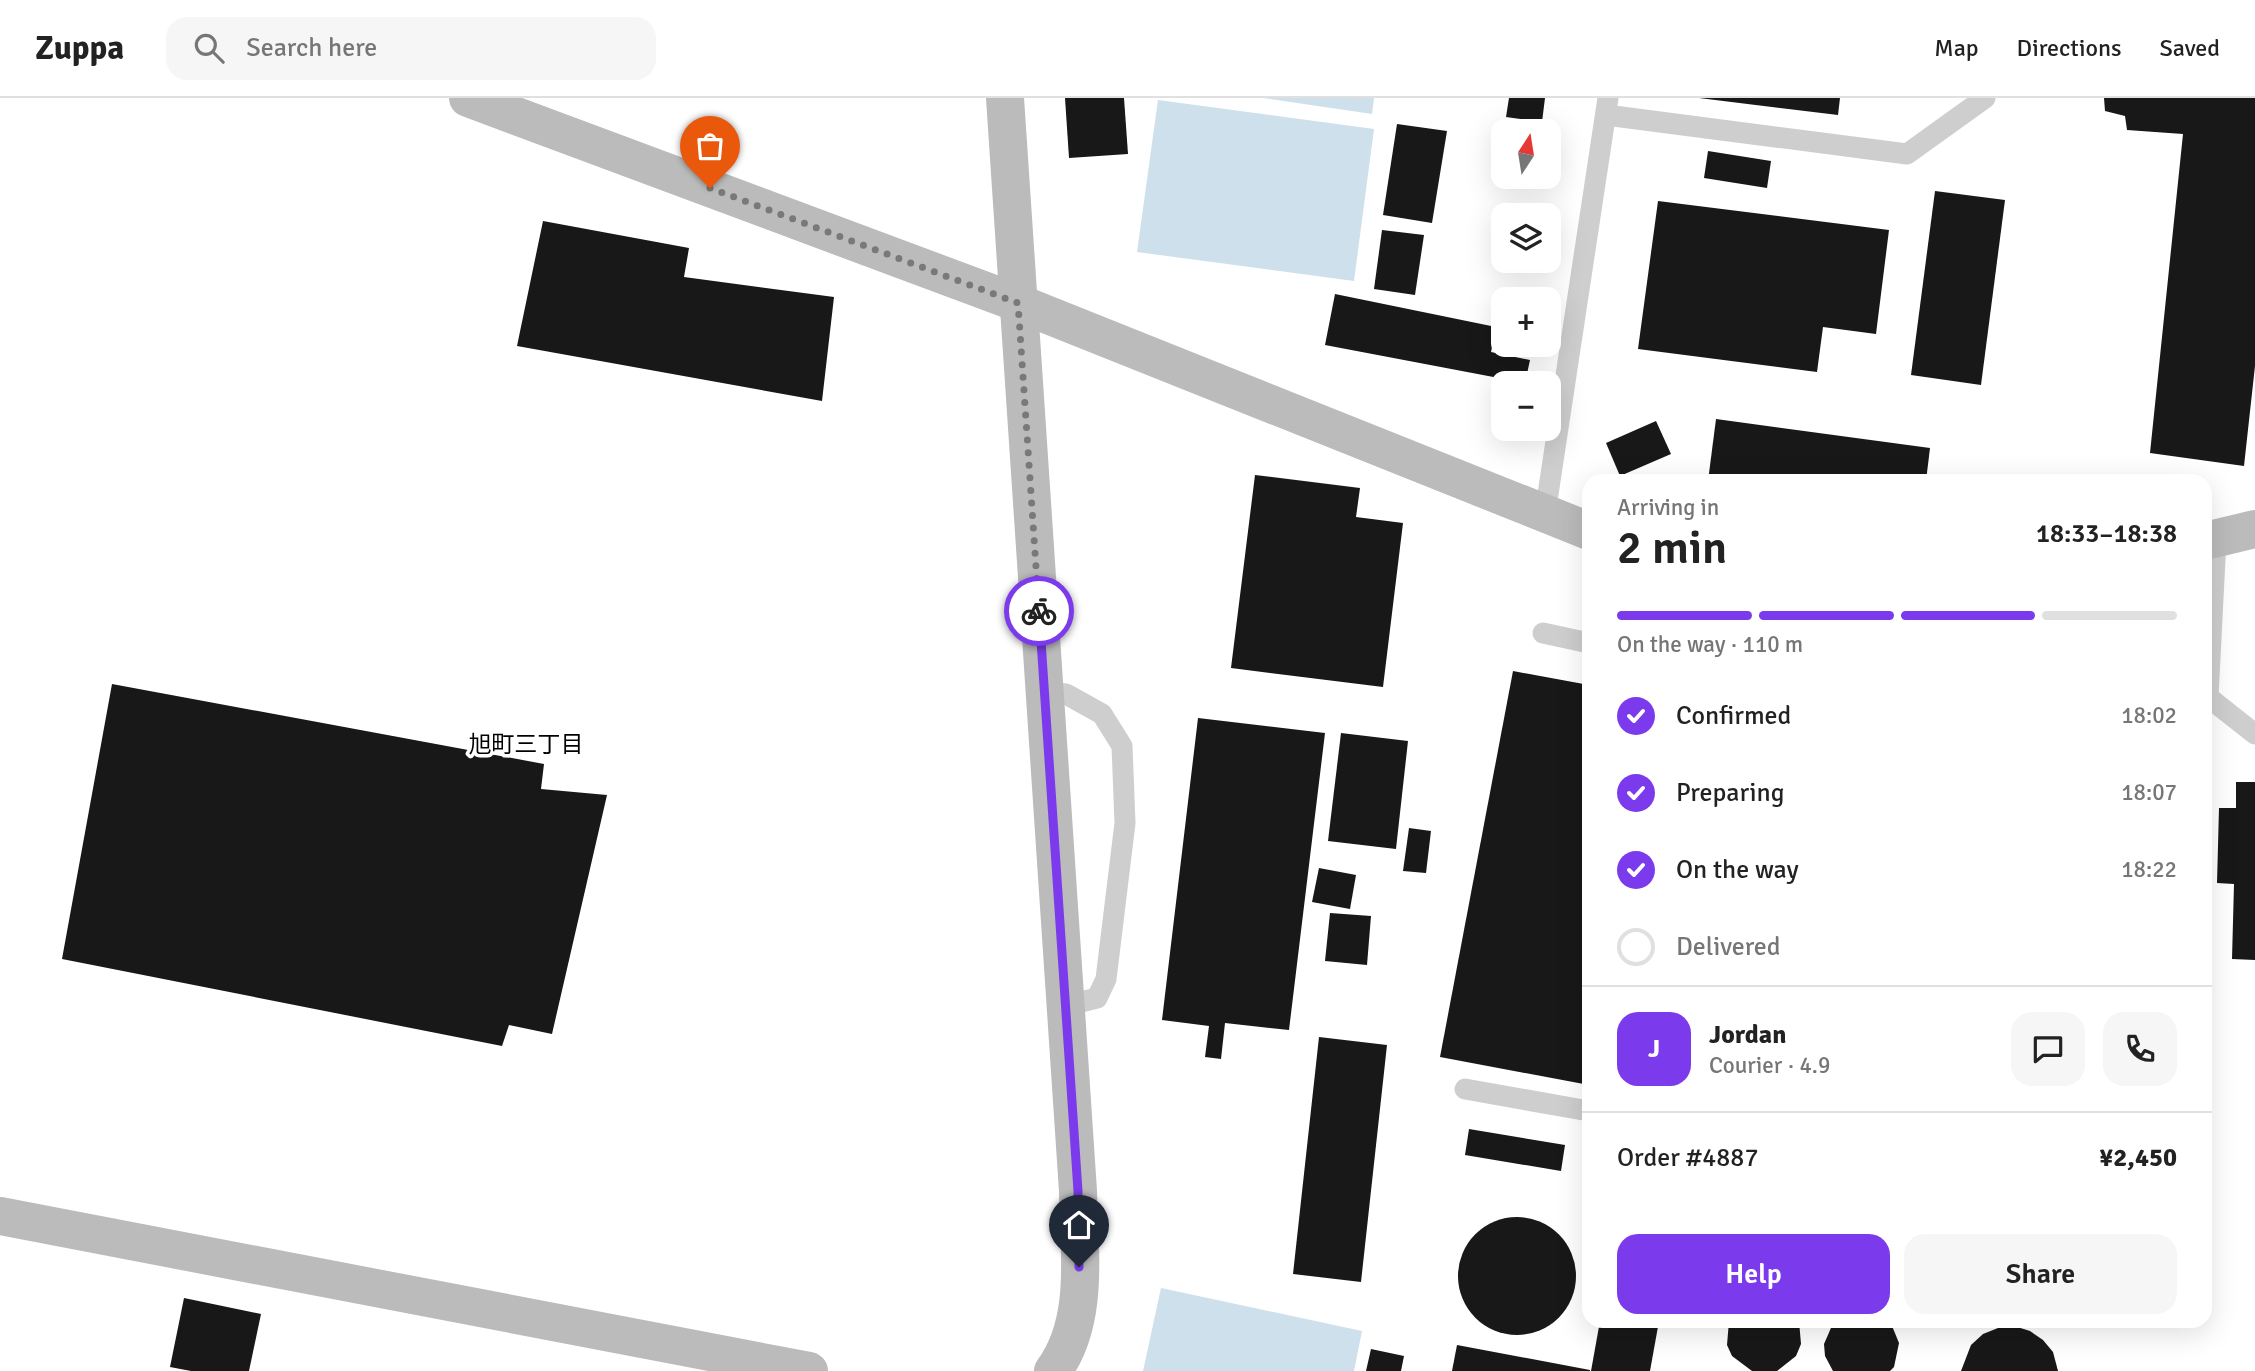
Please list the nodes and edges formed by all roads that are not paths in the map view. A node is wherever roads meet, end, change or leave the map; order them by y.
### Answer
1 (468, 98) edge
2 (1005, 98) edge
3 (1985, 98) edge
4 (1607, 107) edge
5 (1018, 303) junction
6 (1545, 514) junction
7 (1582, 528) edge
8 (2255, 529) edge
9 (2212, 540) edge
10 (1542, 633) dead end
11 (1582, 642) edge
12 (1043, 692) junction
13 (2212, 700) edge
14 (2255, 734) edge
15 (1065, 1006) junction
16 (1465, 1089) dead end
17 (1582, 1110) edge
18 (0, 1216) edge
19 (808, 1371) edge
20 (1053, 1371) edge

1 - 5 street
2 - 5 street
3 - 4 lane
4 - 6 lane
5 - 6 street
5 - 12 street
6 - 7 street
8 - 9 street
10 - 11 lane
12 - 15 street
12 - 15 lane
13 - 14 lane
15 - 20 street
16 - 17 lane
18 - 19 street

